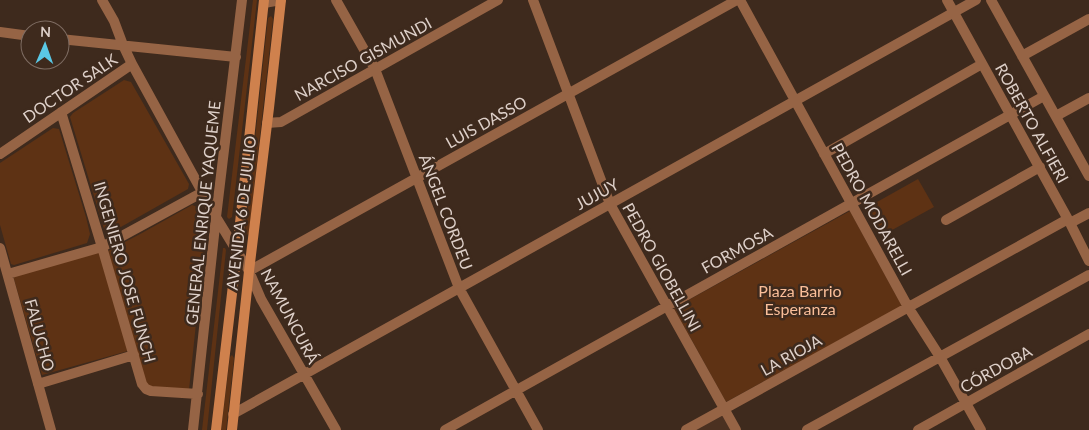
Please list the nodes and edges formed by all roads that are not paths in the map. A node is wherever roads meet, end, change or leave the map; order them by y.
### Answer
1 (102, 0) edge
2 (242, 0) edge
3 (281, 0) edge
4 (336, 0) edge
5 (498, 0) edge
6 (533, 0) edge
7 (739, 0) edge
8 (947, 0) edge
9 (976, 0) edge
10 (991, 0) edge
11 (264, 1) edge
12 (954, 12) junction
13 (1089, 18) edge
14 (0, 32) edge
15 (20, 35) edge
16 (70, 40) edge
17 (123, 46) junction
18 (1022, 56) junction
19 (236, 57) junction
20 (132, 64) junction
21 (982, 64) junction
22 (375, 69) junction
23 (568, 94) junction
24 (1044, 96) junction
25 (1089, 98) edge
26 (795, 101) junction
27 (61, 112) junction
28 (1010, 115) junction
29 (1056, 116) junction
30 (267, 123) junction
31 (0, 154) edge
32 (824, 154) junction
33 (1040, 167) junction
34 (1089, 176) edge
35 (416, 178) junction
36 (204, 192) junction
37 (852, 203) junction
38 (610, 204) junction
39 (1089, 213) edge
40 (216, 216) junction
41 (946, 220) dead end
42 (1069, 221) junction
43 (102, 246) junction
44 (0, 248) edge
45 (237, 251) junction
46 (1089, 261) edge
47 (249, 271) junction
48 (8, 274) junction
49 (1089, 275) edge
50 (459, 288) junction
51 (667, 306) junction
52 (908, 307) junction
53 (1089, 334) edge
54 (134, 355) junction
55 (940, 357) junction
56 (305, 374) junction
57 (38, 384) junction
58 (516, 390) junction
59 (198, 394) junction
60 (966, 403) junction
61 (724, 409) junction
62 (233, 414) junction
63 (51, 430) edge
64 (193, 430) edge
65 (216, 430) edge
66 (232, 430) edge
67 (336, 430) edge
68 (445, 430) edge
69 (538, 430) edge
70 (686, 430) edge
71 (736, 430) edge
72 (807, 430) edge
73 (918, 430) edge
74 (981, 430) edge

1 - 17 street, NAMUNCURÁ
2 - 19 street, GENERAL ENRIQUE YAQUEME
3 - 11 street
3 - 30 main road, AVENIDA 6 DE JULIO
4 - 22 street, ÁNGEL CORDEU
5 - 22 street, NARCISO GISMUNDI
6 - 23 street, PEDRO GIOBELLINI
7 - 23 street, LUIS DASSO
7 - 26 street, PEDRO MODARELLI
8 - 12 street, ROBERTO ALFIERI
9 - 12 street, JUJUY
10 - 18 street
11 - 45 main road, AVENIDA 6 DE JULIO
12 - 21 street, ROBERTO ALFIERI
12 - 26 street, JUJUY
13 - 18 street
14 - 15 street
16 - 17 street
17 - 19 street
17 - 20 street, NAMUNCURÁ
18 - 24 street
19 - 40 street, GENERAL ENRIQUE YAQUEME
20 - 27 street, DOCTOR SALK
20 - 36 street, NAMUNCURÁ
21 - 28 street, ROBERTO ALFIERI
21 - 32 street
22 - 30 street, NARCISO GISMUNDI
22 - 35 street, ÁNGEL CORDEU
23 - 35 street, LUIS DASSO
23 - 38 street, PEDRO GIOBELLINI
24 - 28 street, FORMOSA
24 - 29 street
25 - 29 street
26 - 32 street, PEDRO MODARELLI
26 - 38 street, JUJUY
27 - 31 street, DOCTOR SALK
27 - 43 street, INGENIERO JOSE FUNCH
28 - 33 street, ROBERTO ALFIERI
28 - 37 street, FORMOSA
29 - 34 street
30 - 47 main road, AVENIDA 6 DE JULIO
32 - 37 street, PEDRO MODARELLI
33 - 41 street
33 - 42 street, ROBERTO ALFIERI
35 - 47 street, LUIS DASSO
35 - 50 street, ÁNGEL CORDEU
36 - 40 street, NAMUNCURÁ
36 - 43 street
37 - 51 street, FORMOSA
37 - 52 street, PEDRO MODARELLI
38 - 50 street, JUJUY
38 - 51 street, PEDRO GIOBELLINI
39 - 42 street, LA RIOJA
40 - 45 street, NAMUNCURÁ
40 - 59 street, GENERAL ENRIQUE YAQUEME
42 - 46 street, ROBERTO ALFIERI
42 - 52 street, LA RIOJA
43 - 48 street
43 - 54 street, INGENIERO JOSE FUNCH
44 - 48 street, FALUCHO
45 - 47 street, NAMUNCURÁ
45 - 65 main road, AVENIDA 6 DE JULIO
47 - 56 street, NAMUNCURÁ
47 - 62 main road, AVENIDA 6 DE JULIO
48 - 57 street, FALUCHO
49 - 55 street
50 - 56 street, JUJUY
50 - 58 street, ÁNGEL CORDEU
51 - 58 street, FORMOSA
51 - 61 street, PEDRO GIOBELLINI
52 - 55 street, PEDRO MODARELLI
52 - 61 street, LA RIOJA
53 - 60 street, CÓRDOBA
54 - 57 street
54 - 59 street, INGENIERO JOSE FUNCH
55 - 60 street, PEDRO MODARELLI
55 - 72 street
56 - 62 street, JUJUY
56 - 67 street, NAMUNCURÁ
57 - 63 street, FALUCHO
58 - 68 street, FORMOSA
58 - 69 street, ÁNGEL CORDEU
59 - 64 street, GENERAL ENRIQUE YAQUEME
60 - 73 street, CÓRDOBA
60 - 74 street, PEDRO MODARELLI
61 - 70 street, LA RIOJA
61 - 71 street, PEDRO GIOBELLINI
62 - 66 main road, AVENIDA 6 DE JULIO

